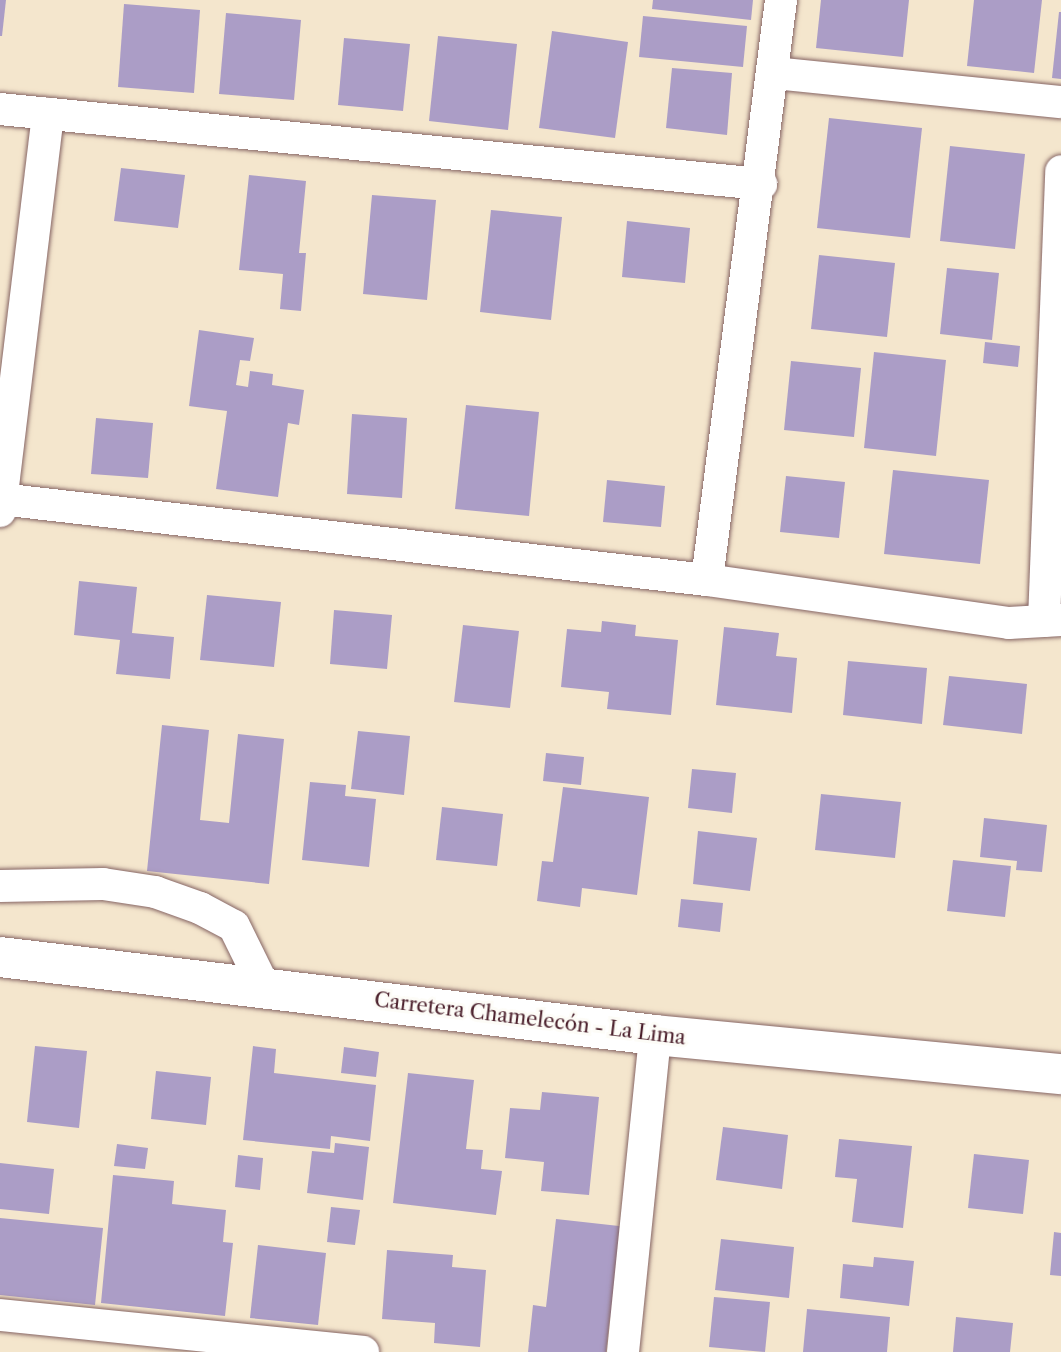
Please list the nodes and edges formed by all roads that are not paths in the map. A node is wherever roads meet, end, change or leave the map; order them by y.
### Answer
1 (781, 0) edge
2 (774, 73) junction
3 (1061, 102) edge
4 (0, 109) edge
5 (48, 114) junction
6 (1061, 171) edge
7 (761, 184) junction
8 (1, 503) edge
9 (707, 580) junction
10 (1052, 620) edge
11 (0, 886) edge
12 (0, 957) edge
13 (263, 985) junction
14 (655, 1035) junction
15 (1061, 1074) edge
16 (0, 1315) edge
17 (363, 1352) edge
18 (623, 1352) edge

1 - 2 street
2 - 3 street
2 - 7 street
4 - 5 street
5 - 7 street
5 - 8 street
6 - 10 street
7 - 9 street
8 - 9 street
9 - 10 street
11 - 13 street
12 - 13 street, Carretera Chamelecón - La Lima
13 - 14 street, Carretera Chamelecón - La Lima
14 - 15 street, Carretera Chamelecón - La Lima
14 - 18 street
16 - 17 street

